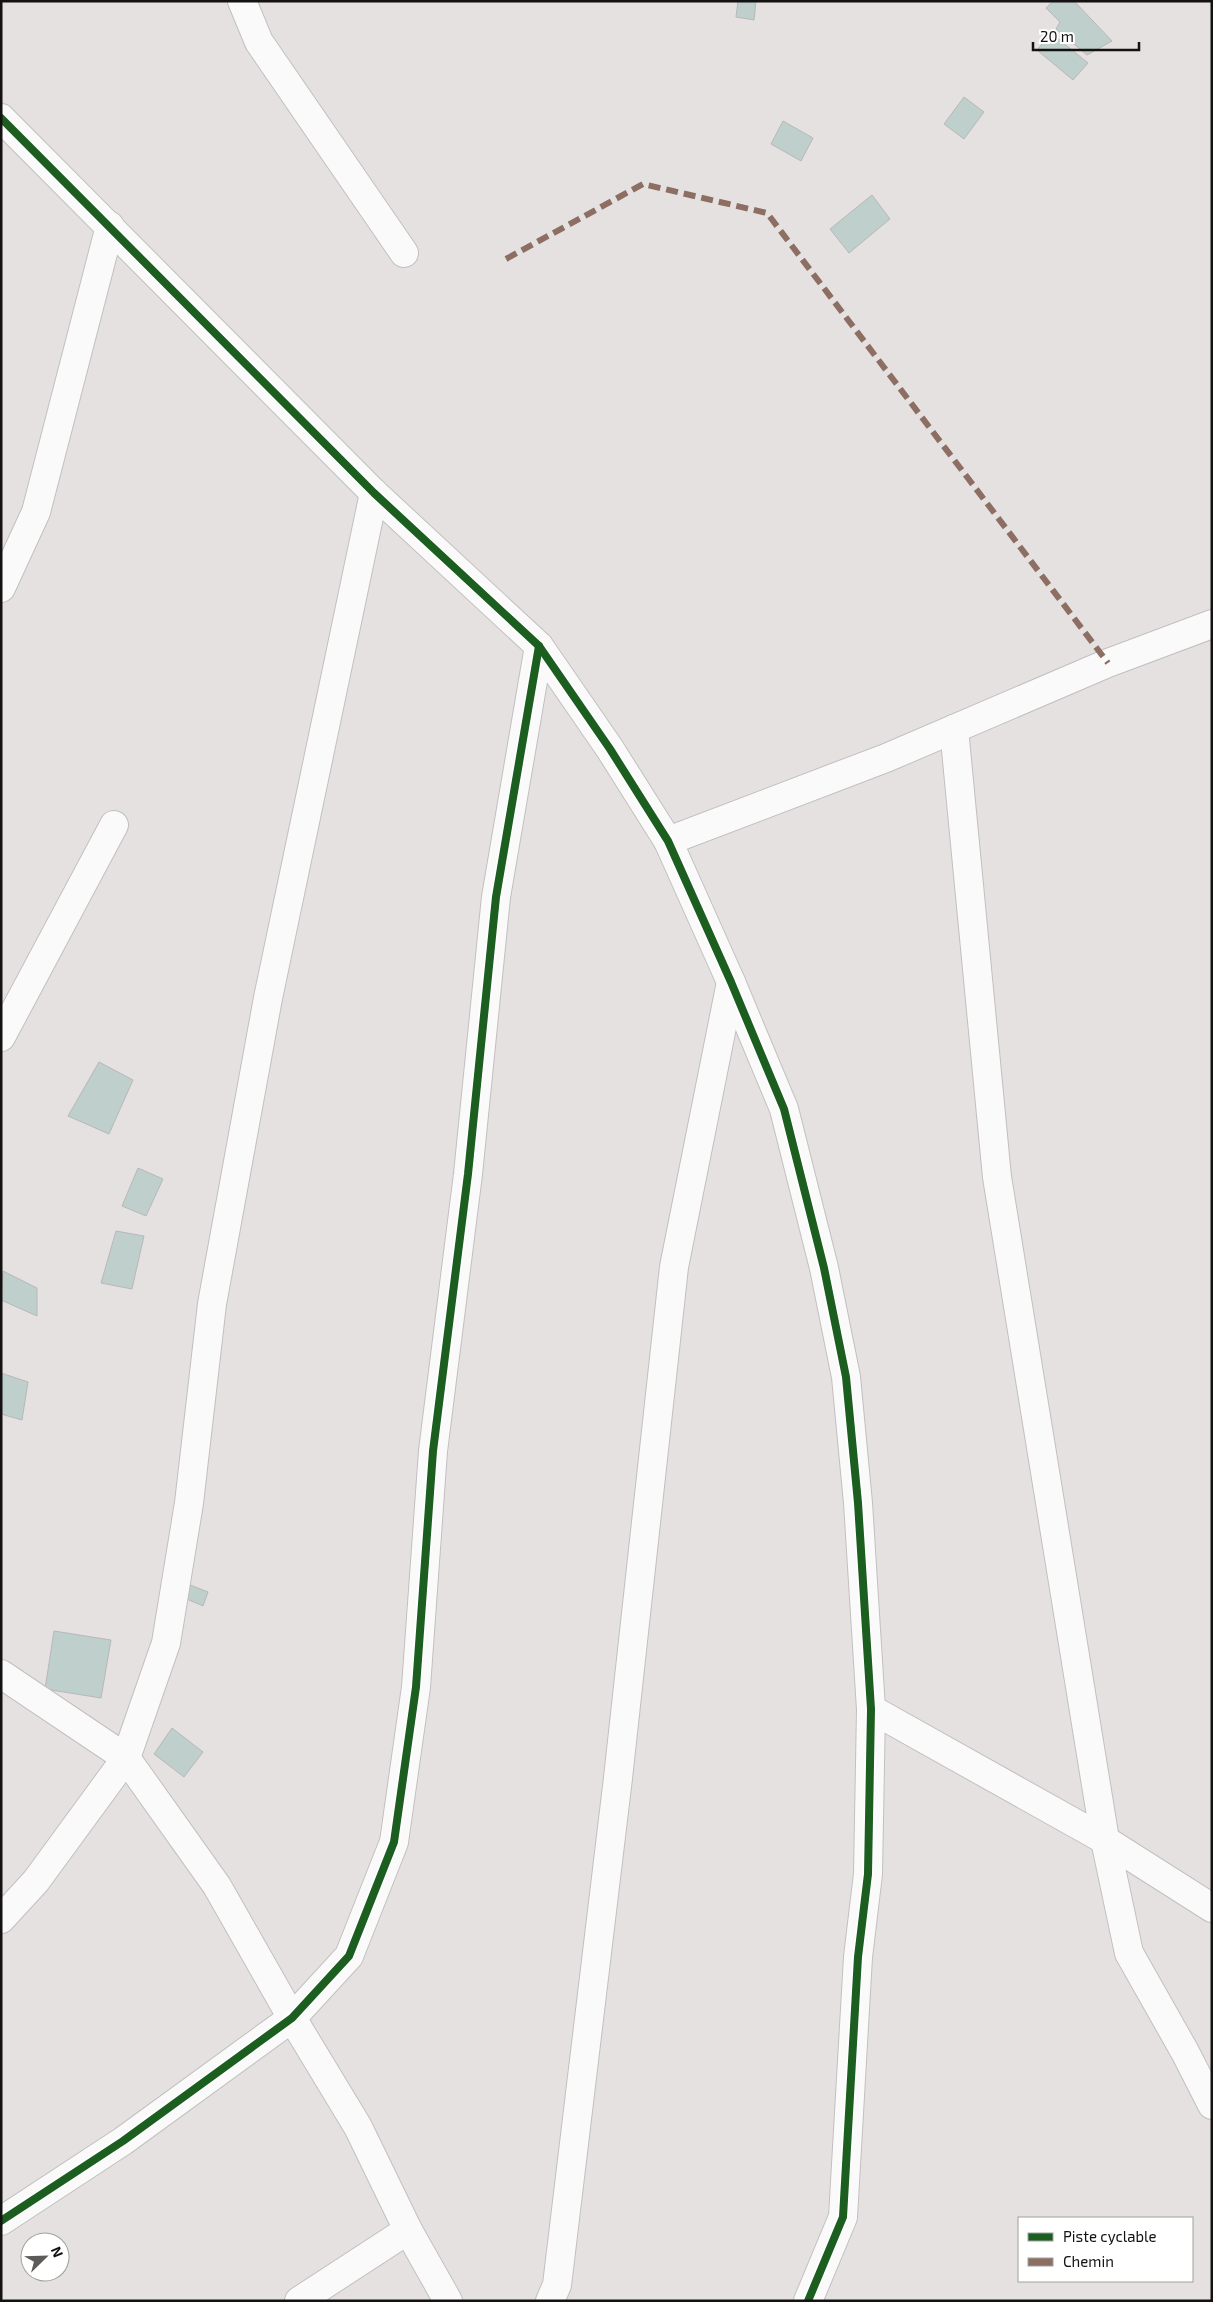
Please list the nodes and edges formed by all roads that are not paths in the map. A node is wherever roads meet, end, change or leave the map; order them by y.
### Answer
1 (242, 1) edge
2 (1, 118) edge
3 (110, 226) junction
4 (404, 253) dead end
5 (374, 493) junction
6 (1, 588) edge
7 (1212, 624) edge
8 (539, 646) junction
9 (954, 729) junction
10 (114, 826) dead end
11 (668, 841) junction
12 (731, 982) junction
13 (1, 1037) edge
14 (1, 1674) edge
15 (871, 1709) junction
16 (126, 1758) junction
17 (1105, 1840) junction
18 (1212, 1908) edge
19 (1, 1920) edge
20 (292, 2018) junction
21 (1212, 2106) edge
22 (1, 2221) edge
23 (408, 2230) junction
24 (298, 2301) edge
25 (448, 2301) edge
26 (550, 2301) edge
27 (808, 2301) edge

1 - 4 street
2 - 3 street
3 - 5 street
3 - 6 street
5 - 8 street
5 - 16 street
7 - 9 street
8 - 11 street
8 - 20 street
9 - 11 street
9 - 17 street
10 - 13 street
11 - 12 street
12 - 15 street
12 - 26 street
14 - 16 street
15 - 17 street
15 - 27 street
16 - 19 street
16 - 20 street
17 - 18 street
17 - 21 street
20 - 22 street
20 - 23 street
23 - 24 street
23 - 25 street

